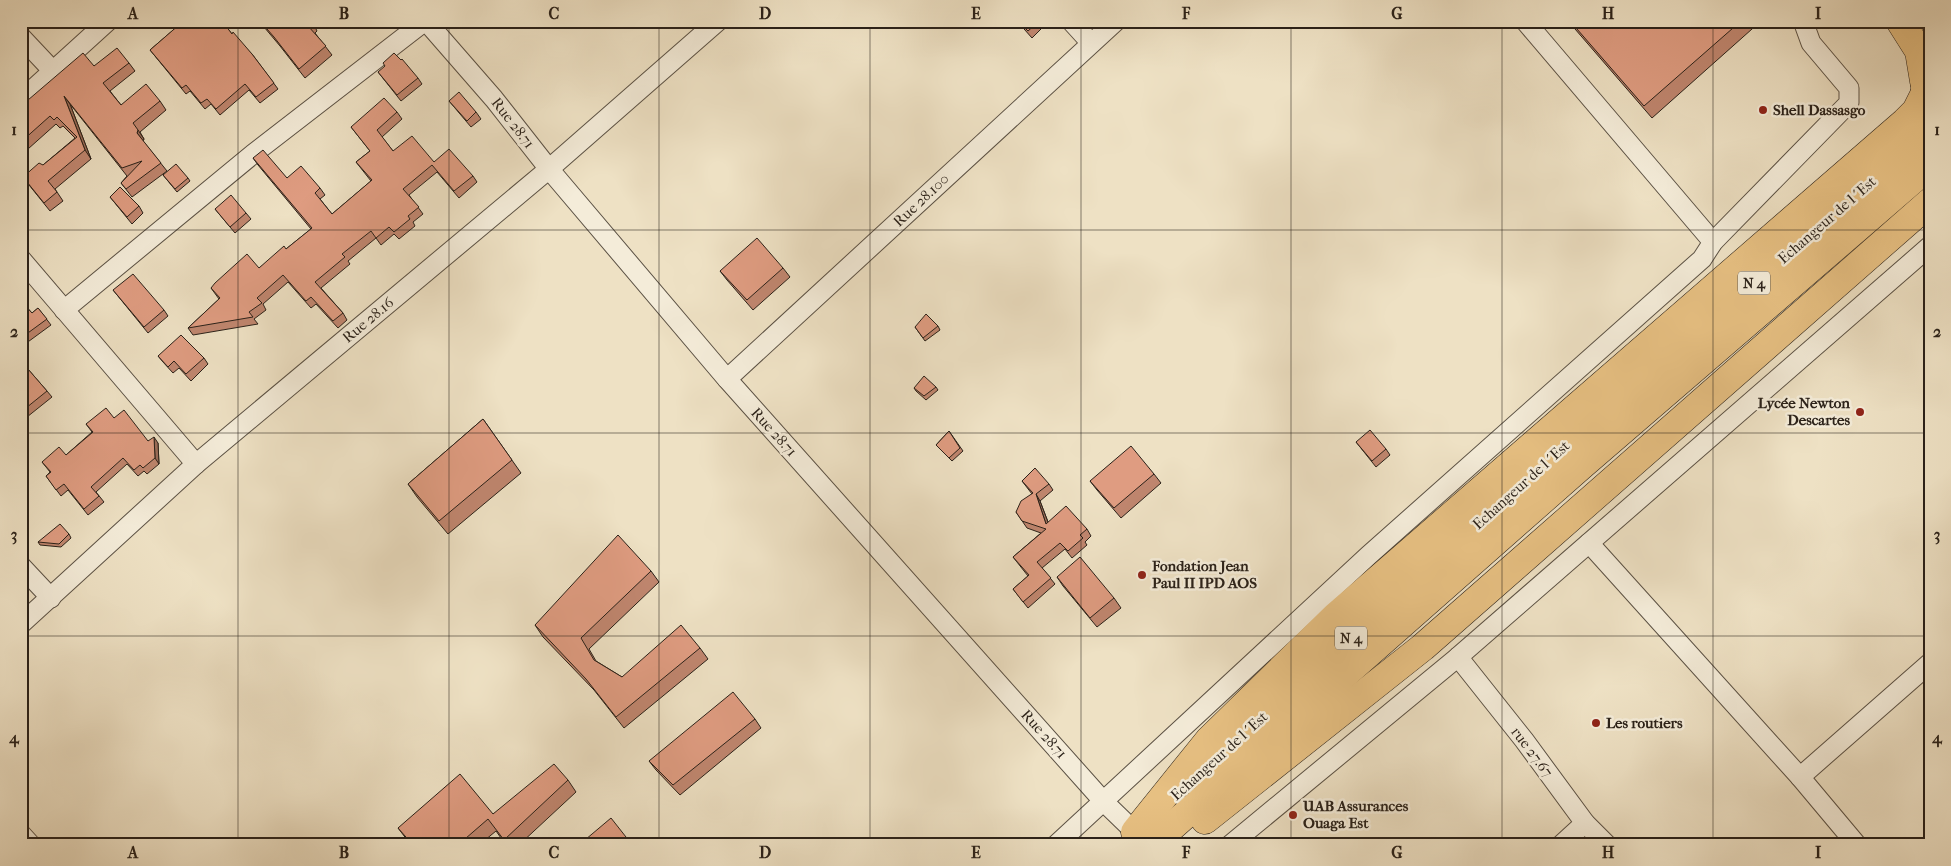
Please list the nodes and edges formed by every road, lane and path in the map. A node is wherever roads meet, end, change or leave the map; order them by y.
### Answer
1 (108, 21) edge
2 (426, 21) edge
3 (718, 21) edge
4 (1071, 21) edge
5 (1116, 21) edge
6 (1525, 21) edge
7 (1802, 21) edge
8 (1900, 21) edge
9 (21, 37) edge
10 (1091, 43) junction
11 (53, 71) junction
12 (1927, 86) edge
13 (21, 100) edge
14 (1930, 132) edge
15 (1930, 165) edge
16 (549, 169) junction
17 (1930, 202) edge
18 (1713, 242) junction
19 (1930, 246) edge
20 (21, 259) edge
21 (64, 310) junction
22 (727, 379) junction
23 (1587, 444) junction
24 (196, 464) junction
25 (1589, 543) junction
26 (21, 566) edge
27 (51, 598) junction
28 (21, 624) edge
29 (1458, 657) junction
30 (1930, 663) edge
31 (1800, 778) junction
32 (1104, 802) junction
33 (1585, 823) junction
34 (21, 834) edge
35 (1135, 840) edge
36 (31, 845) edge
37 (1056, 845) edge
38 (1172, 845) edge
39 (1230, 845) edge
40 (1560, 845) edge
41 (1607, 845) edge
42 (1857, 845) edge

1 - 11 street
2 - 16 street, Rue 28.71
2 - 21 street
3 - 16 street, Rue 28.16
4 - 10 street
5 - 10 street, Rue 28.100
6 - 18 street
7 - 18 street
8 - 12 main road
9 - 11 street
10 - 22 street, Rue 28.100
11 - 13 street
12 - 35 main road
14 - 23 main road, Echangeur de l´Est / N 4
15 - 23 main road, Echangeur de l´Est / N 4
16 - 22 street, Rue 28.71
16 - 24 street, Rue 28.16
17 - 38 main road
18 - 32 street
19 - 25 street
20 - 21 street
21 - 24 street
22 - 32 street, Rue 28.71
23 - 35 main road, Echangeur de l´Est / N 4
24 - 27 street, Rue 28.16
25 - 29 street
25 - 31 street
26 - 27 street
27 - 28 street, Rue 28.16
29 - 33 street, rue 27.67
29 - 39 street
30 - 31 street
31 - 42 street
32 - 35 street, Rue 28.71
32 - 37 street
33 - 40 street
33 - 41 street, rue 27.67
34 - 36 street

